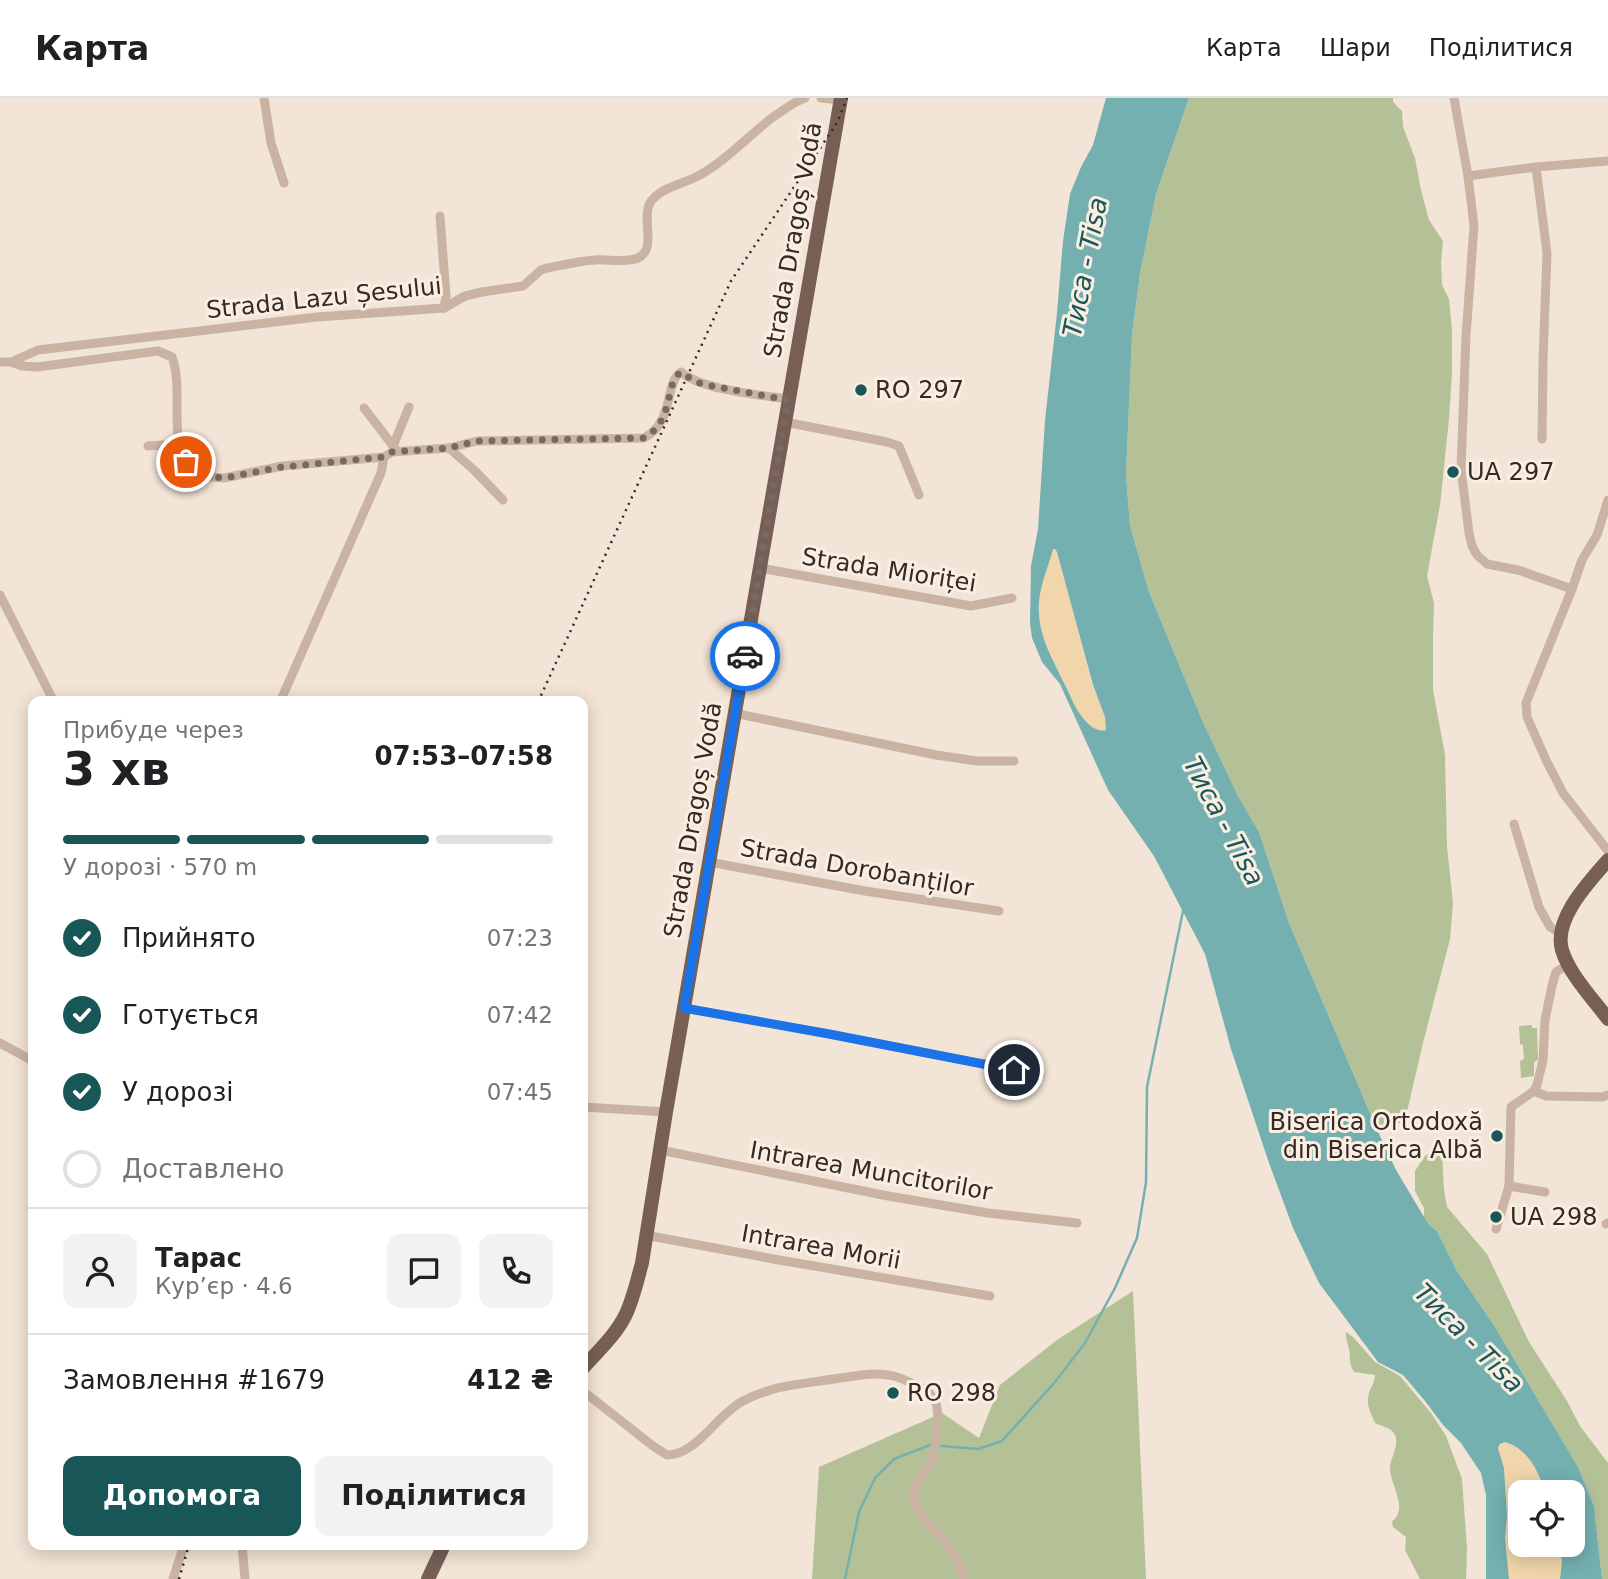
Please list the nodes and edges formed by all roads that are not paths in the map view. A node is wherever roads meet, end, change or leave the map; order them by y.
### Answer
1 (264, 98) edge
2 (805, 98) edge
3 (821, 98) edge
4 (1454, 98) edge
5 (841, 99) edge
6 (1608, 161) edge
7 (1536, 167) junction
8 (1468, 176) junction
9 (284, 183) dead end
10 (440, 216) dead end
11 (444, 309) junction
12 (0, 362) edge
13 (11, 362) junction
14 (788, 400) junction
15 (409, 407) dead end
16 (364, 408) dead end
17 (785, 422) junction
18 (1542, 439) dead end
19 (178, 444) junction
20 (148, 446) dead end
21 (449, 448) junction
22 (395, 449) junction
23 (384, 457) junction
24 (919, 495) dead end
25 (503, 500) dead end
26 (1608, 500) edge
27 (760, 568) junction
28 (1572, 589) junction
29 (0, 596) edge
30 (1013, 598) dead end
31 (51, 696) edge
32 (283, 696) edge
33 (734, 713) junction
34 (1014, 761) dead end
35 (1514, 824) dead end
36 (1608, 851) edge
37 (1608, 860) edge
38 (709, 862) junction
39 (999, 911) dead end
40 (1561, 934) junction
41 (1569, 964) junction
42 (684, 1008) junction
43 (1608, 1019) edge
44 (0, 1043) edge
45 (28, 1058) edge
46 (1040, 1075) dead end
47 (1534, 1091) junction
48 (1608, 1094) edge
49 (588, 1107) edge
50 (666, 1112) junction
51 (660, 1150) junction
52 (1508, 1186) junction
53 (1545, 1192) dead end
54 (1077, 1223) dead end
55 (1496, 1229) dead end
56 (645, 1235) junction
57 (990, 1296) dead end
58 (588, 1362) edge
59 (588, 1395) edge
60 (182, 1550) edge
61 (242, 1550) edge
62 (442, 1550) edge
63 (173, 1579) edge
64 (245, 1579) edge
65 (428, 1579) edge
66 (964, 1579) edge

1 - 9 street
2 - 11 street, Strada Lazu Șesului
3 - 5 street
4 - 8 street
5 - 14 main road, Strada Dragoș Vodă
6 - 7 street
7 - 8 street
7 - 18 street
8 - 28 street
10 - 11 street
11 - 13 street, Strada Lazu Șesului
12 - 13 street, Strada Lazu Șesului
13 - 19 street, Strada Lazu Șesului
14 - 17 main road, Strada Dragoș Vodă
14 - 21 street
15 - 22 street
16 - 22 street
17 - 24 street
17 - 27 main road, Strada Dragoș Vodă
19 - 20 street
19 - 23 street
21 - 22 street
21 - 25 street
22 - 23 street
23 - 32 street
26 - 28 street
27 - 30 street, Strada Mioriței
27 - 33 main road, Strada Dragoș Vodă
28 - 36 street
29 - 31 street
33 - 34 street
33 - 38 main road, Strada Dragoș Vodă
35 - 40 street
37 - 40 main road
38 - 39 street, Strada Dorobanților
38 - 42 main road, Strada Dragoș Vodă
40 - 41 main road
41 - 43 main road
41 - 47 street
42 - 46 street
42 - 50 main road, Strada Dragoș Vodă
44 - 45 street
47 - 48 street
47 - 52 street
49 - 50 street
50 - 51 main road, Strada Dragoș Vodă
51 - 54 street, Intrarea Muncitorilor
51 - 56 main road, Strada Dragoș Vodă
52 - 53 street
52 - 55 street
56 - 57 street, Intrarea Morii
56 - 58 main road, Strada Dragoș Vodă
59 - 66 street
60 - 63 street
61 - 64 street
62 - 65 main road

